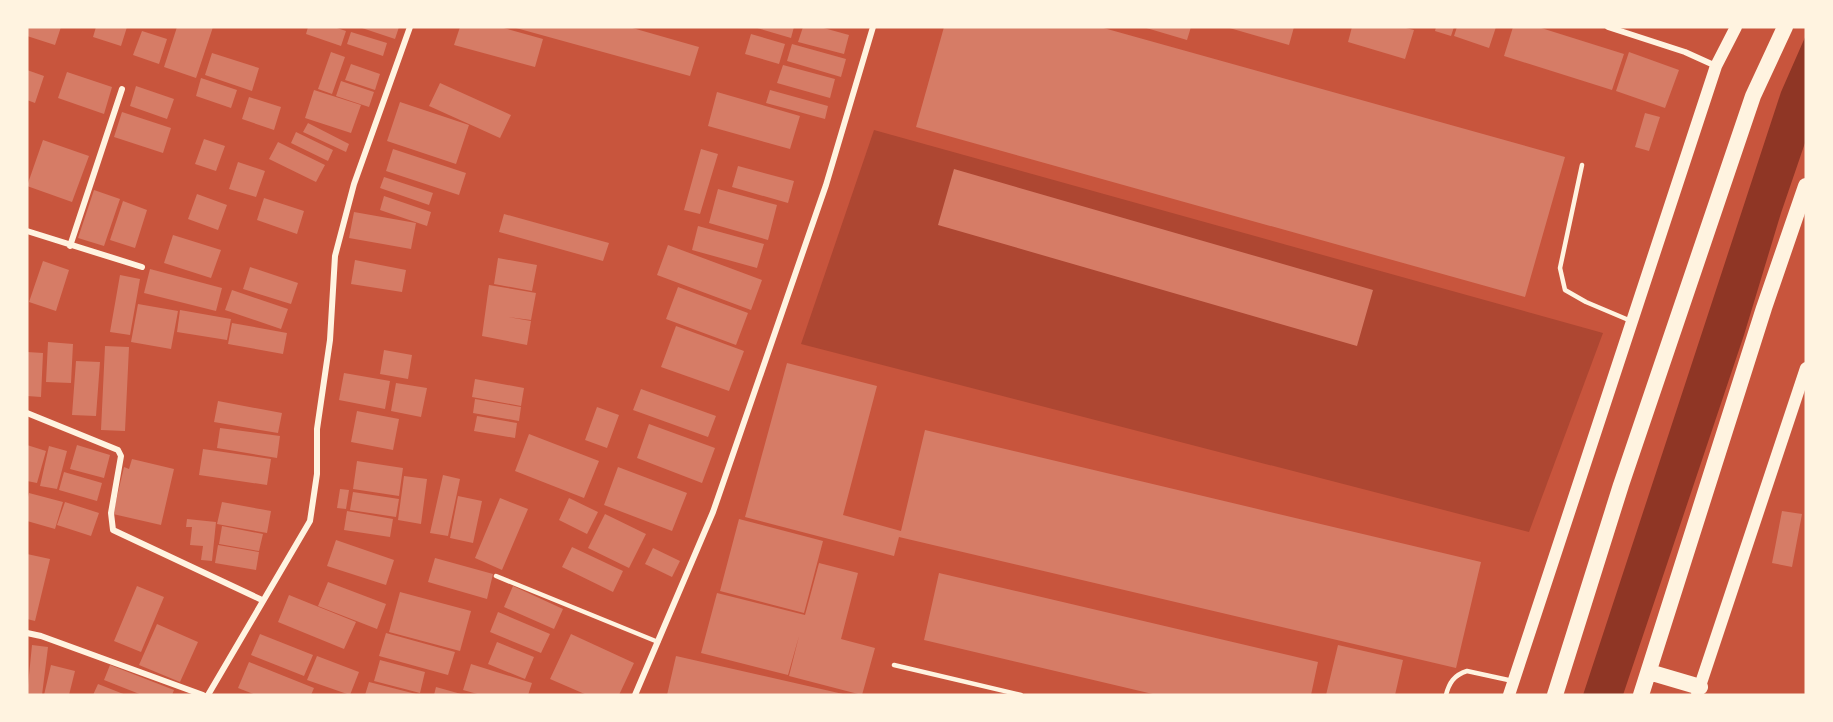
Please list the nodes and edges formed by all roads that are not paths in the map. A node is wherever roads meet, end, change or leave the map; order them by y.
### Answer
1 (410, 27) edge
2 (873, 27) edge
3 (1608, 27) edge
4 (1736, 27) edge
5 (1785, 27) edge
6 (1716, 66) junction
7 (122, 89) dead end
8 (1582, 165) dead end
9 (1806, 186) edge
10 (27, 231) edge
11 (70, 246) junction
12 (142, 267) dead end
13 (1632, 321) junction
14 (1806, 368) edge
15 (27, 413) edge
16 (496, 576) dead end
17 (262, 600) junction
18 (27, 633) edge
19 (658, 642) junction
20 (894, 665) dead end
21 (1649, 672) junction
22 (1514, 681) junction
23 (1699, 691) edge
24 (205, 695) edge
25 (635, 695) edge
26 (1021, 695) edge
27 (1446, 695) edge
28 (1509, 695) edge
29 (1556, 695) edge
30 (1641, 695) edge

1 - 17 street
2 - 19 street
3 - 6 street
4 - 6 main road
5 - 29 highway
6 - 13 main road
7 - 11 street
8 - 13 lane
9 - 21 highway
10 - 11 street
11 - 12 street
13 - 22 main road
14 - 23 main road
15 - 17 street
16 - 19 lane
17 - 24 street
18 - 24 street
19 - 25 street
20 - 26 lane
21 - 23 highway
21 - 30 highway
22 - 27 lane
22 - 28 main road

